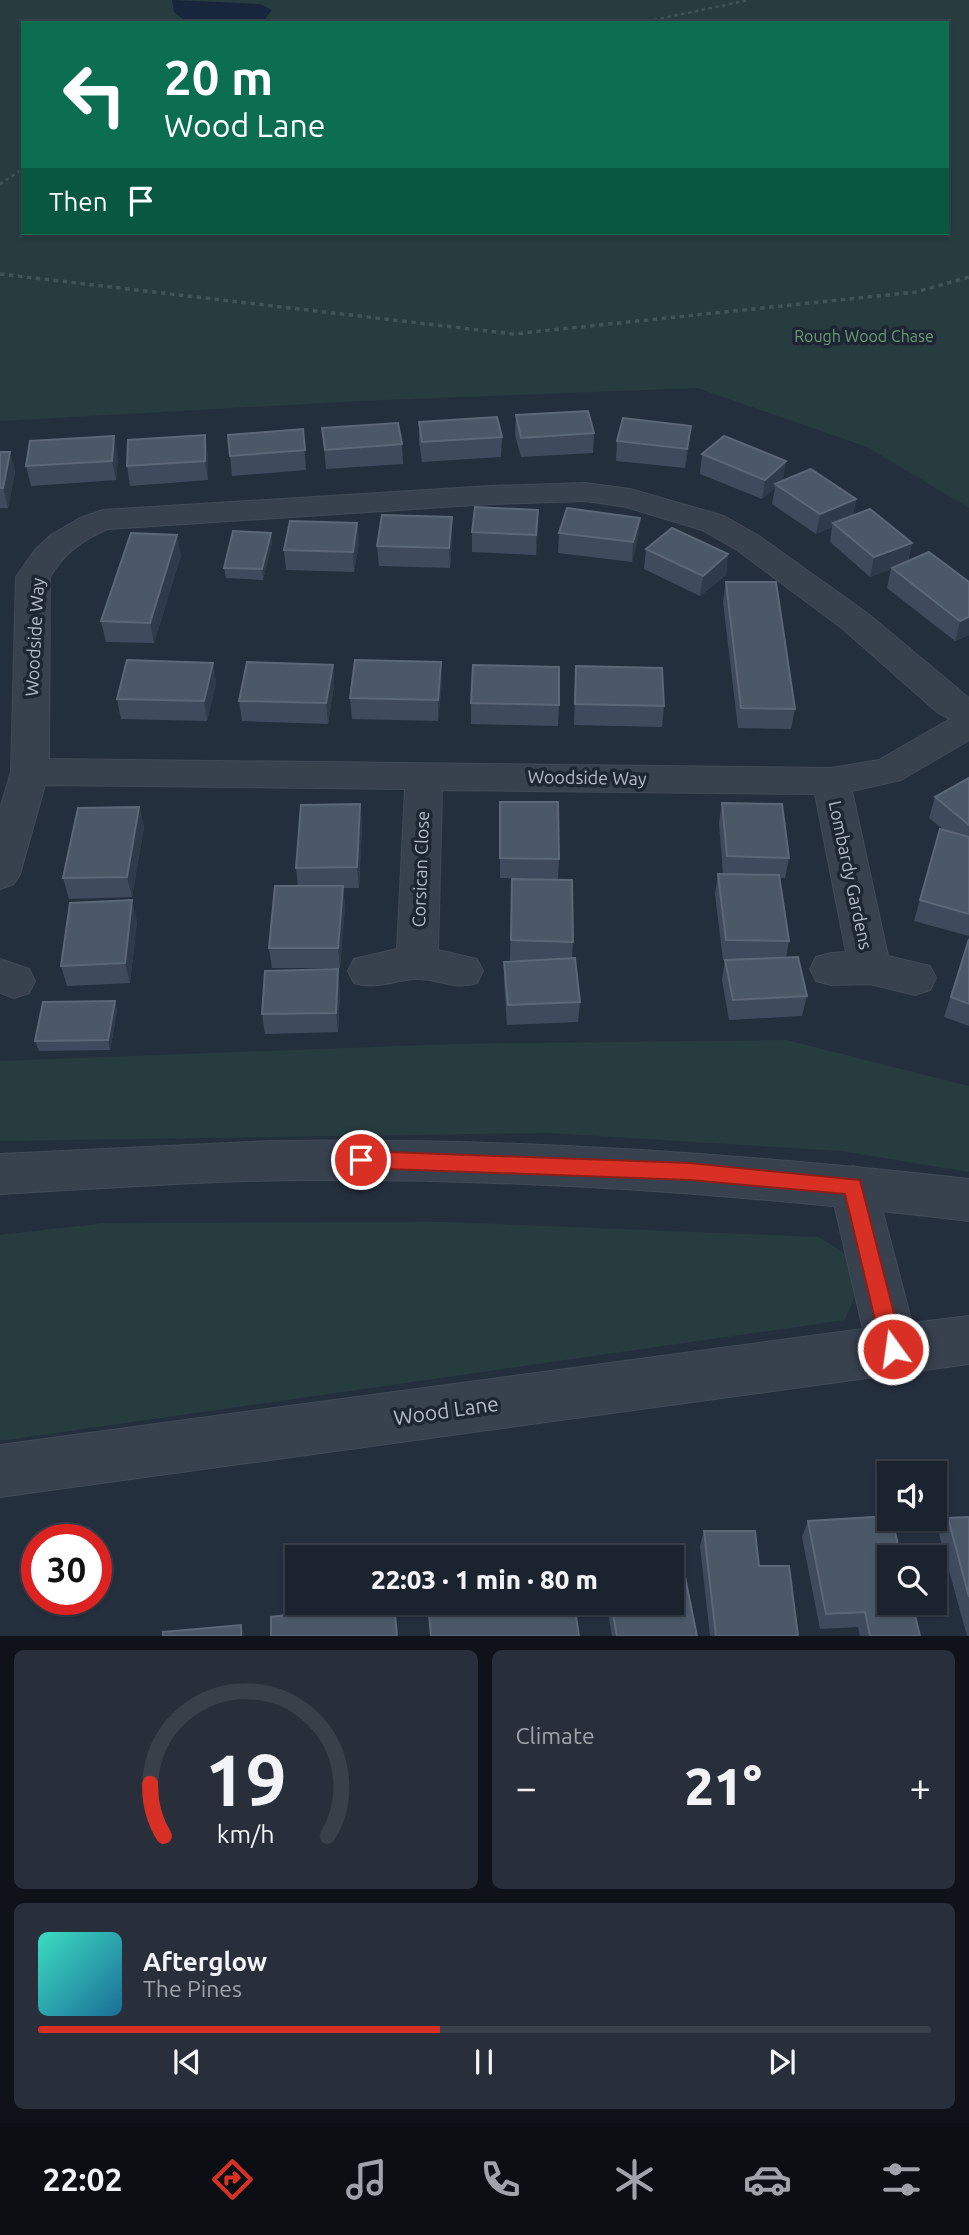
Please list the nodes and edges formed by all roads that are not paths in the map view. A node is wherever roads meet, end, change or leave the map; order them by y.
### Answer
1 (969, 713) edge
2 (969, 724) edge
3 (30, 772) junction
4 (424, 775) junction
5 (831, 781) junction
6 (0, 874) edge
7 (417, 962) junction
8 (369, 971) dead end
9 (462, 971) dead end
10 (915, 978) dead end
11 (0, 1174) edge
12 (853, 1186) junction
13 (969, 1200) edge
14 (969, 1340) edge
15 (893, 1349) junction
16 (0, 1471) edge

1 - 3 street, Woodside Way
2 - 5 street, Woodside Way
3 - 4 street, Woodside Way
3 - 6 street
4 - 5 street, Woodside Way
4 - 7 street, Corsican Close
5 - 10 street, Lombardy Gardens
7 - 8 street
7 - 9 street
11 - 12 street
12 - 13 street
12 - 15 street
14 - 15 street, Wood Lane
15 - 16 street, Wood Lane

